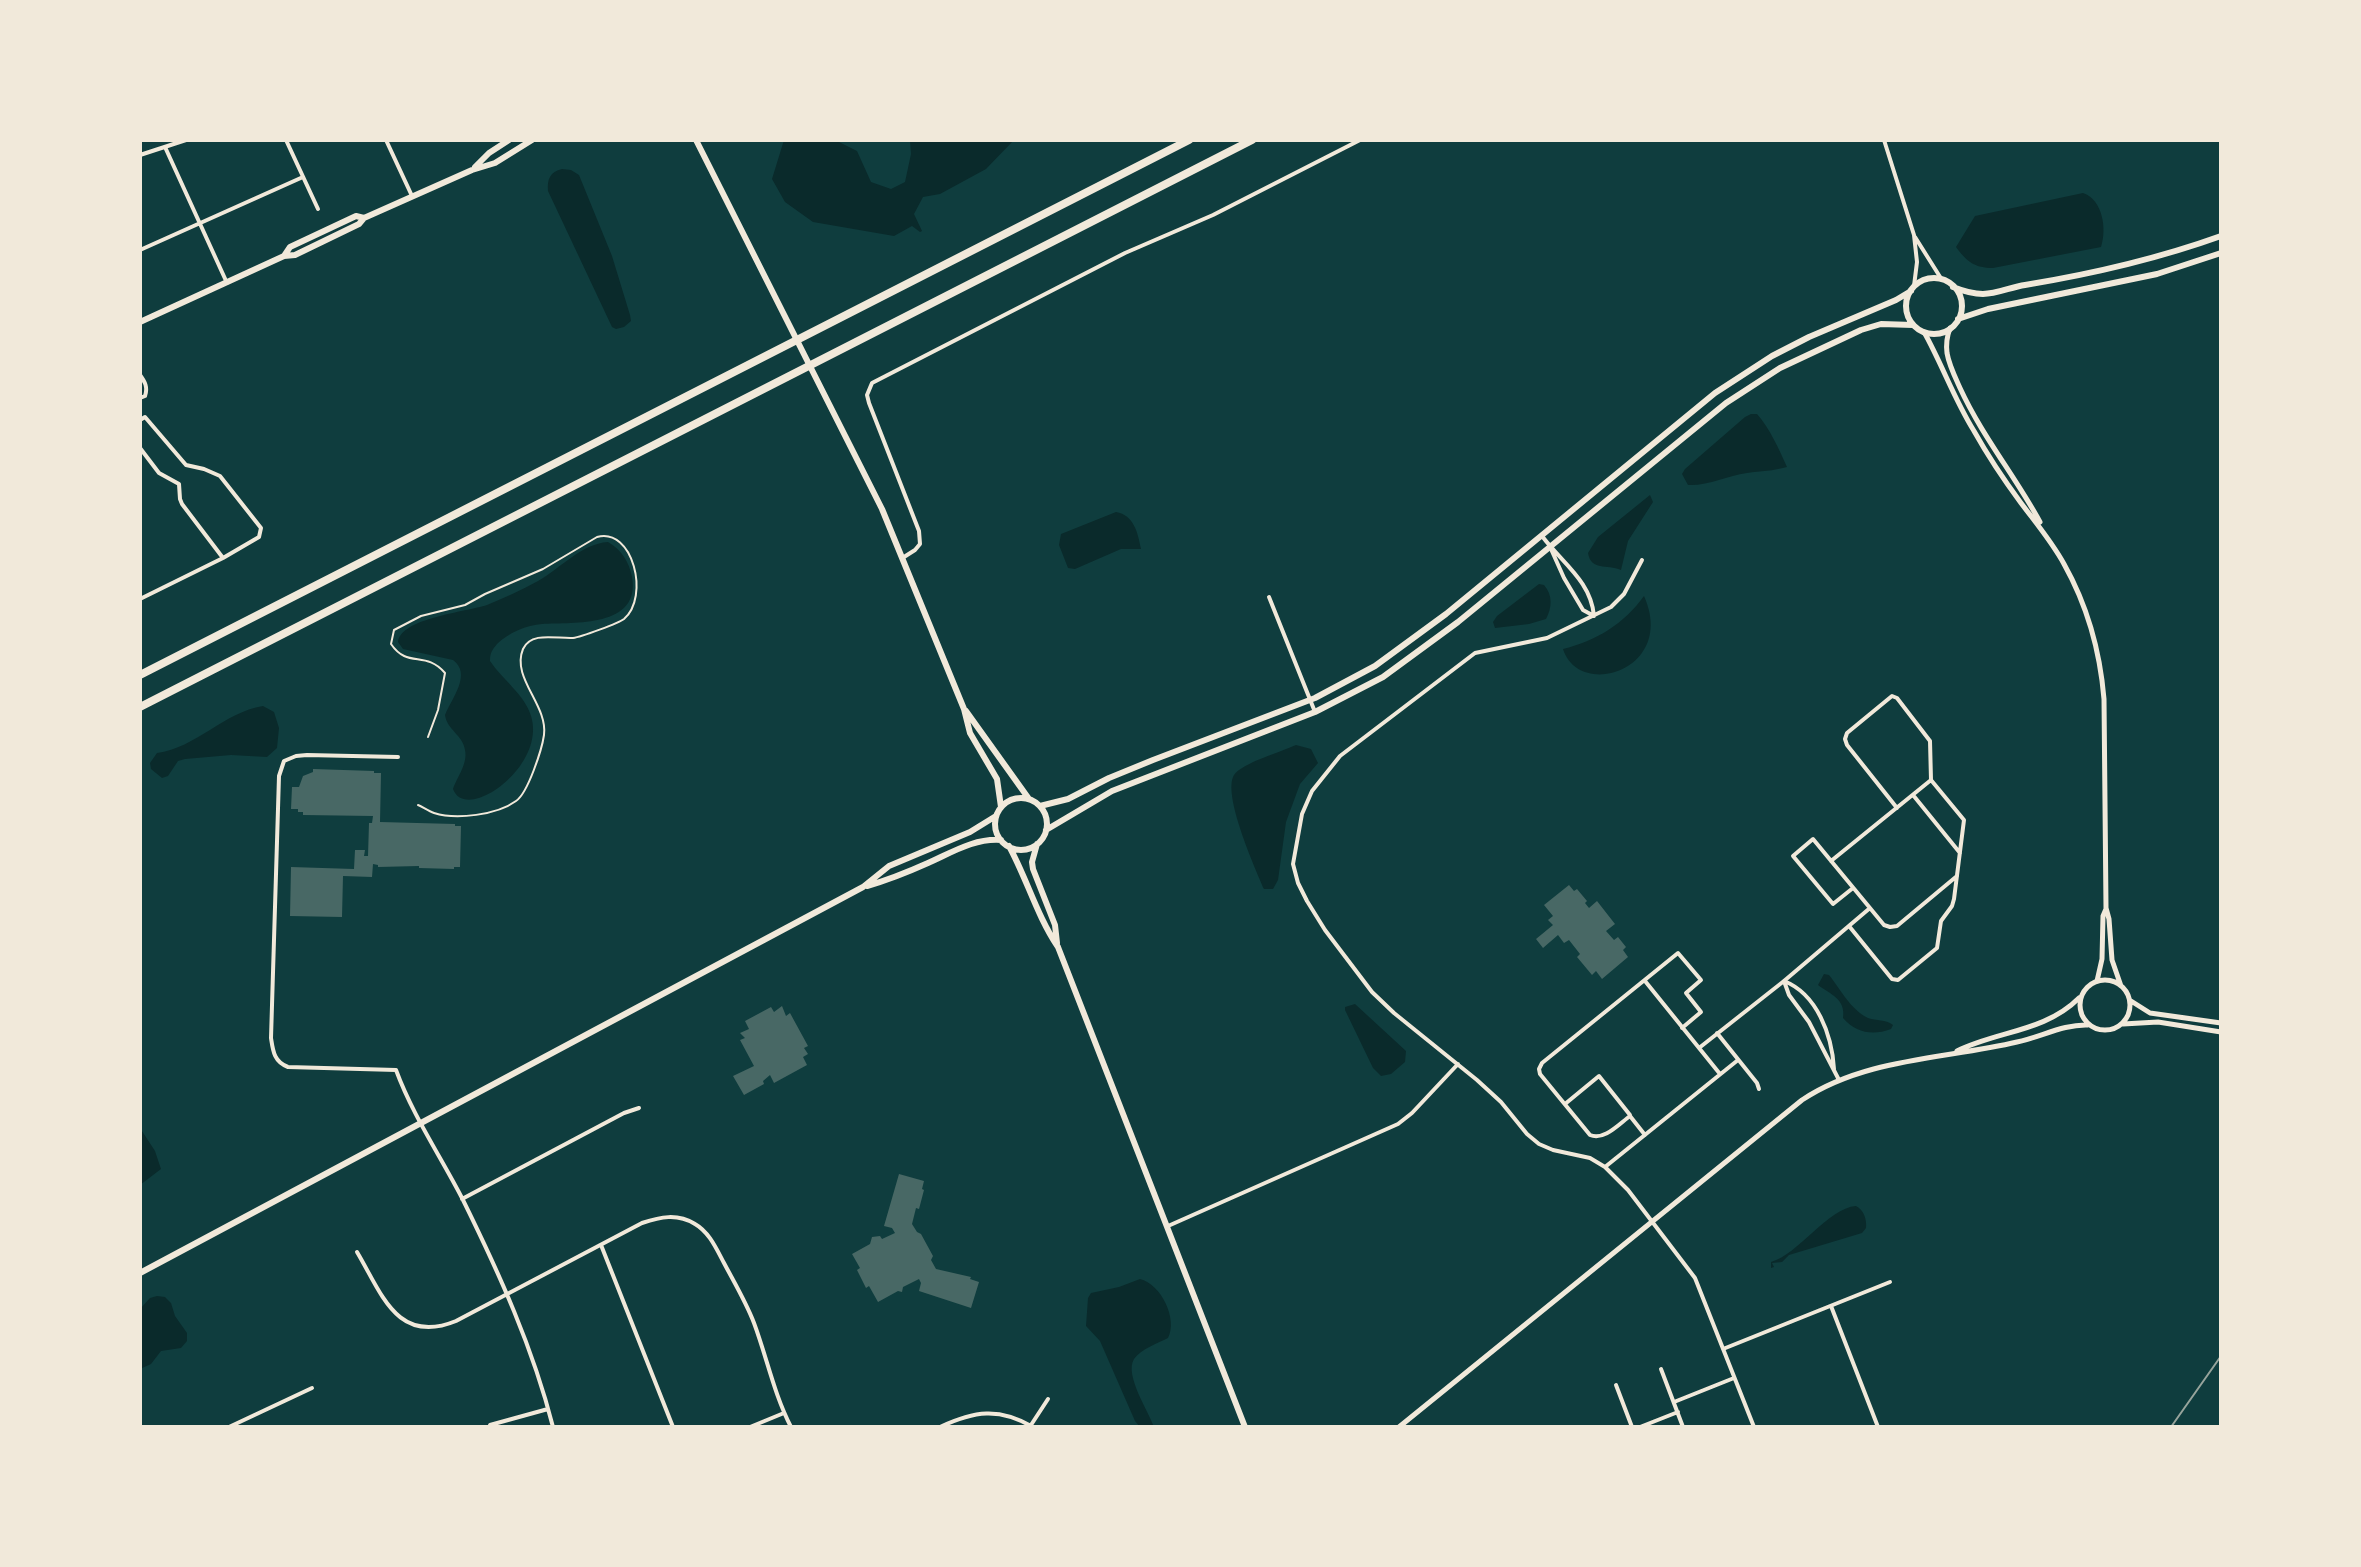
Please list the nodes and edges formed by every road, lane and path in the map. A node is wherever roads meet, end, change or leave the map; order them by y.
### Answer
1 (186, 140) edge
2 (286, 140) edge
3 (386, 140) edge
4 (509, 140) edge
5 (532, 140) edge
6 (696, 140) edge
7 (1189, 140) edge
8 (1252, 140) edge
9 (1360, 140) edge
10 (1884, 140) edge
11 (165, 147) junction
12 (140, 155) edge
13 (472, 170) junction
14 (303, 177) junction
15 (413, 197) junction
16 (318, 209) dead end
17 (199, 222) junction
18 (1914, 235) junction
19 (2221, 236) edge
20 (140, 250) edge
21 (2221, 253) edge
22 (1942, 280) junction
23 (227, 283) junction
24 (1953, 287) junction
25 (1912, 288) junction
26 (1958, 319) junction
27 (140, 322) edge
28 (1913, 325) junction
29 (1950, 328) junction
30 (1924, 332) junction
31 (140, 375) edge
32 (140, 398) edge
33 (140, 420) edge
34 (140, 448) edge
35 (1542, 536) junction
36 (2048, 537) junction
37 (1550, 547) junction
38 (904, 557) junction
39 (223, 558) junction
40 (1642, 560) dead end
41 (1269, 597) dead end
42 (140, 599) edge
43 (1594, 616) junction
44 (140, 675) edge
45 (1311, 700) junction
46 (140, 707) edge
47 (964, 709) junction
48 (1315, 712) junction
49 (428, 737) dead end
50 (398, 757) dead end
51 (1931, 780) junction
52 (1913, 795) junction
53 (1029, 799) junction
54 (418, 805) dead end
55 (1040, 806) junction
56 (1001, 807) junction
57 (1897, 808) junction
58 (996, 816) junction
59 (1046, 830) junction
60 (1001, 840) junction
61 (1037, 844) junction
62 (1009, 846) junction
63 (1960, 853) junction
64 (1831, 861) junction
65 (1957, 876) junction
66 (863, 887) junction
67 (1853, 888) junction
68 (1870, 908) junction
69 (2106, 908) junction
70 (1849, 926) junction
71 (1058, 947) junction
72 (1645, 981) junction
73 (1784, 981) junction
74 (2097, 981) junction
75 (2121, 986) junction
76 (2081, 995) junction
77 (2129, 999) junction
78 (2221, 1023) edge
79 (2122, 1024) junction
80 (2088, 1025) junction
81 (1682, 1028) junction
82 (2221, 1032) edge
83 (1717, 1033) junction
84 (1699, 1048) junction
85 (1953, 1053) junction
86 (1738, 1060) junction
87 (1458, 1064) junction
88 (1834, 1069) junction
89 (1720, 1074) junction
90 (1839, 1080) junction
91 (1759, 1089) dead end
92 (1565, 1104) junction
93 (639, 1108) dead end
94 (1630, 1116) junction
95 (421, 1123) junction
96 (1645, 1135) junction
97 (1605, 1167) junction
98 (462, 1199) junction
99 (1651, 1223) junction
100 (1168, 1226) junction
101 (601, 1245) junction
102 (357, 1252) dead end
103 (140, 1273) edge
104 (1890, 1282) dead end
105 (507, 1294) junction
106 (1831, 1306) junction
107 (1723, 1349) junction
108 (1661, 1369) dead end
109 (1734, 1378) junction
110 (1616, 1385) dead end
111 (312, 1388) dead end
112 (1048, 1399) dead end
113 (1674, 1402) junction
114 (548, 1409) junction
115 (1678, 1412) junction
116 (784, 1413) junction
117 (490, 1425) dead end
118 (1032, 1426) edge
119 (229, 1427) edge
120 (553, 1427) edge
121 (673, 1427) edge
122 (750, 1427) edge
123 (791, 1427) edge
124 (940, 1427) edge
125 (1245, 1427) edge
126 (1399, 1427) edge
127 (1632, 1427) edge
128 (1640, 1427) edge
129 (1683, 1427) edge
130 (1754, 1427) edge
131 (1878, 1427) edge

1 - 11 street
2 - 14 street
3 - 15 street
4 - 13 main road
5 - 13 main road
6 - 38 main road
7 - 44 highway
8 - 46 highway
9 - 38 street
10 - 18 street
11 - 12 street
11 - 17 street
13 - 15 main road
14 - 16 street
14 - 17 street
15 - 23 main road
17 - 20 street
17 - 23 street
18 - 22 street
18 - 25 street
19 - 24 main road
21 - 26 main road
22 - 24 main road
22 - 25 main road
23 - 27 main road
24 - 26 main road
25 - 28 main road
25 - 35 main road
26 - 29 main road
28 - 30 main road
28 - 37 main road
29 - 30 main road
29 - 36 street
30 - 36 street
31 - 32 street
33 - 39 street
34 - 39 street
35 - 37 street
35 - 45 main road
36 - 69 street
37 - 43 street
37 - 43 street
37 - 48 main road
38 - 47 main road
39 - 42 street
40 - 43 street
41 - 45 street
43 - 87 street
45 - 48 street
45 - 55 main road
47 - 53 main road
47 - 56 main road
48 - 59 main road
49 - 54 path
50 - 95 street
51 - 52 street
51 - 57 street
51 - 63 street
52 - 57 street
52 - 63 street
53 - 55 main road
53 - 56 main road
55 - 59 main road
56 - 58 main road
57 - 64 street
58 - 60 main road
58 - 66 main road
59 - 61 main road
60 - 62 main road
60 - 66 main road
61 - 62 main road
61 - 71 main road
62 - 71 main road
63 - 65 street
64 - 67 street
64 - 67 street
65 - 68 street
65 - 70 street
66 - 95 main road
67 - 68 street
68 - 70 street
69 - 74 street
69 - 75 street
70 - 73 street
71 - 100 main road
72 - 81 street
72 - 81 street
72 - 92 street
73 - 83 street
73 - 88 street
73 - 88 street
74 - 75 street
74 - 76 street
75 - 77 street
76 - 80 street
76 - 85 street
77 - 78 street
77 - 79 street
79 - 80 street
79 - 82 street
80 - 85 street
81 - 84 street
83 - 84 street
83 - 86 street
84 - 89 street
85 - 90 street
86 - 89 street
86 - 91 street
87 - 97 street
87 - 100 street
88 - 90 street
89 - 96 street
90 - 99 street
92 - 94 street
92 - 94 street
93 - 98 street
94 - 96 street
95 - 98 street
95 - 103 main road
96 - 97 street
97 - 99 street
98 - 105 street
99 - 107 street
99 - 126 street
100 - 125 main road
101 - 105 street
101 - 116 street
101 - 121 street
102 - 105 street
104 - 106 street
105 - 114 street
106 - 107 street
106 - 131 street
107 - 109 street
108 - 113 street
109 - 113 street
109 - 130 street
110 - 127 street
111 - 119 street
112 - 118 street
113 - 115 street
114 - 117 street
114 - 120 street
115 - 128 street
115 - 129 street
116 - 122 street
116 - 123 street
118 - 124 street

